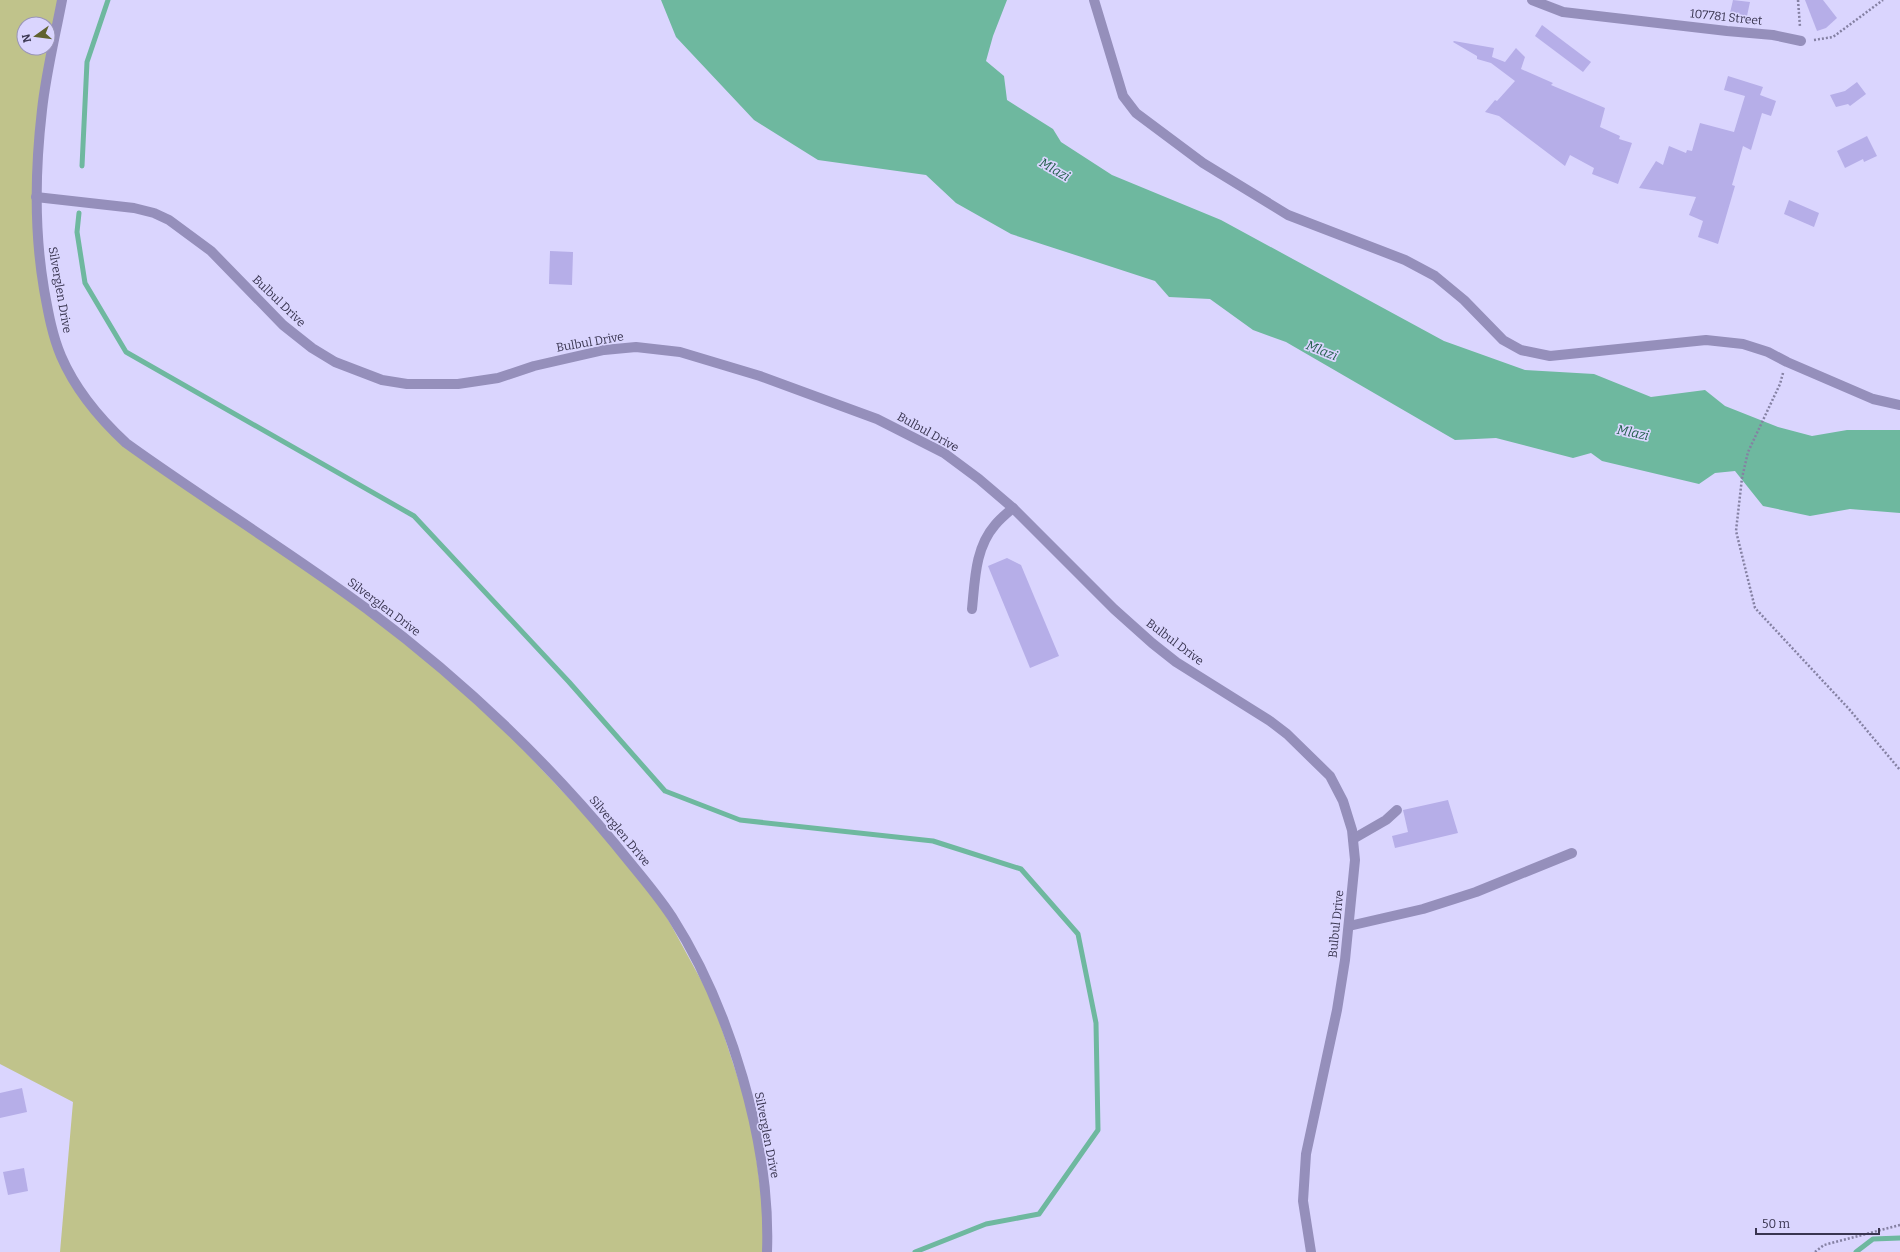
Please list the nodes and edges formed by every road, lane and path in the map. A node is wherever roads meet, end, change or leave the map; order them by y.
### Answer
1 (62, 0) edge
2 (1094, 0) edge
3 (1532, 0) edge
4 (1798, 0) edge
5 (1883, 0) edge
6 (1801, 41) junction
7 (36, 197) junction
8 (1786, 362) junction
9 (1900, 405) edge
10 (1013, 508) junction
11 (972, 608) dead end
12 (1900, 770) edge
13 (1396, 810) dead end
14 (1353, 839) junction
15 (1572, 852) dead end
16 (1349, 926) junction
17 (1900, 1226) edge
18 (767, 1252) edge
19 (1311, 1252) edge
20 (1815, 1252) edge

1 - 7 street, Silverglen Drive
2 - 8 street
3 - 6 street, 107781 Street
4 - 6 path
5 - 6 path
7 - 10 street, Bulbul Drive
7 - 18 street, Silverglen Drive
8 - 9 street
8 - 12 path
10 - 11 street
10 - 14 street, Bulbul Drive
13 - 14 street
14 - 16 street, Bulbul Drive
15 - 16 street
16 - 19 street, Bulbul Drive
17 - 20 path

